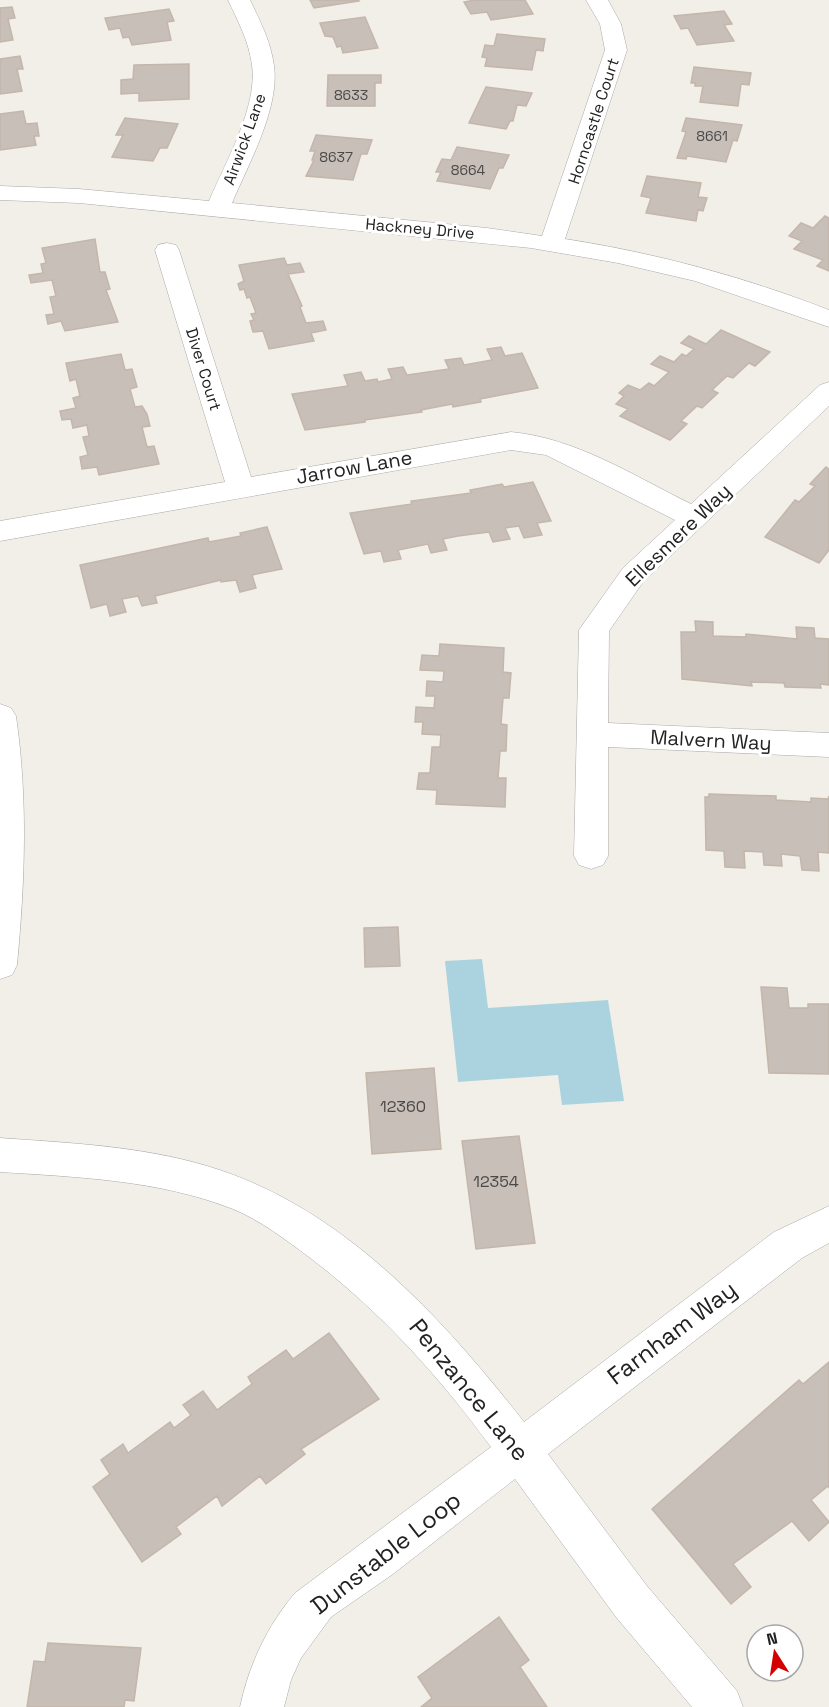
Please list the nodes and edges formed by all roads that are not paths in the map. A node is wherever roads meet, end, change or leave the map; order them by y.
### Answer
1 (239, 0) edge
2 (597, 0) edge
3 (0, 193) edge
4 (218, 209) junction
5 (552, 243) junction
6 (167, 250) dead end
7 (829, 319) edge
8 (829, 391) edge
9 (240, 487) junction
10 (695, 518) junction
11 (0, 531) edge
12 (0, 716) edge
13 (592, 734) junction
14 (829, 745) edge
15 (591, 856) dead end
16 (0, 965) edge
17 (0, 1155) edge
18 (829, 1224) edge
19 (519, 1450) junction
20 (262, 1707) edge
21 (720, 1707) edge

1 - 4 street, Airwick Lane
2 - 5 street, Horncastle Court
3 - 4 street, Hackney Drive
4 - 5 street, Hackney Drive
5 - 7 street, Hackney Drive
6 - 9 street, Diver Court
8 - 10 street, Ellesmere Way
9 - 10 street, Jarrow Lane
9 - 11 street, Jarrow Lane
10 - 13 street, Ellesmere Way
12 - 16 street
13 - 14 street, Malvern Way
13 - 15 street, Ellesmere Way
17 - 19 street, Penzance Lane
18 - 19 street, Farnham Way
19 - 20 street, Dunstable Loop
19 - 21 street, Penzance Lane

